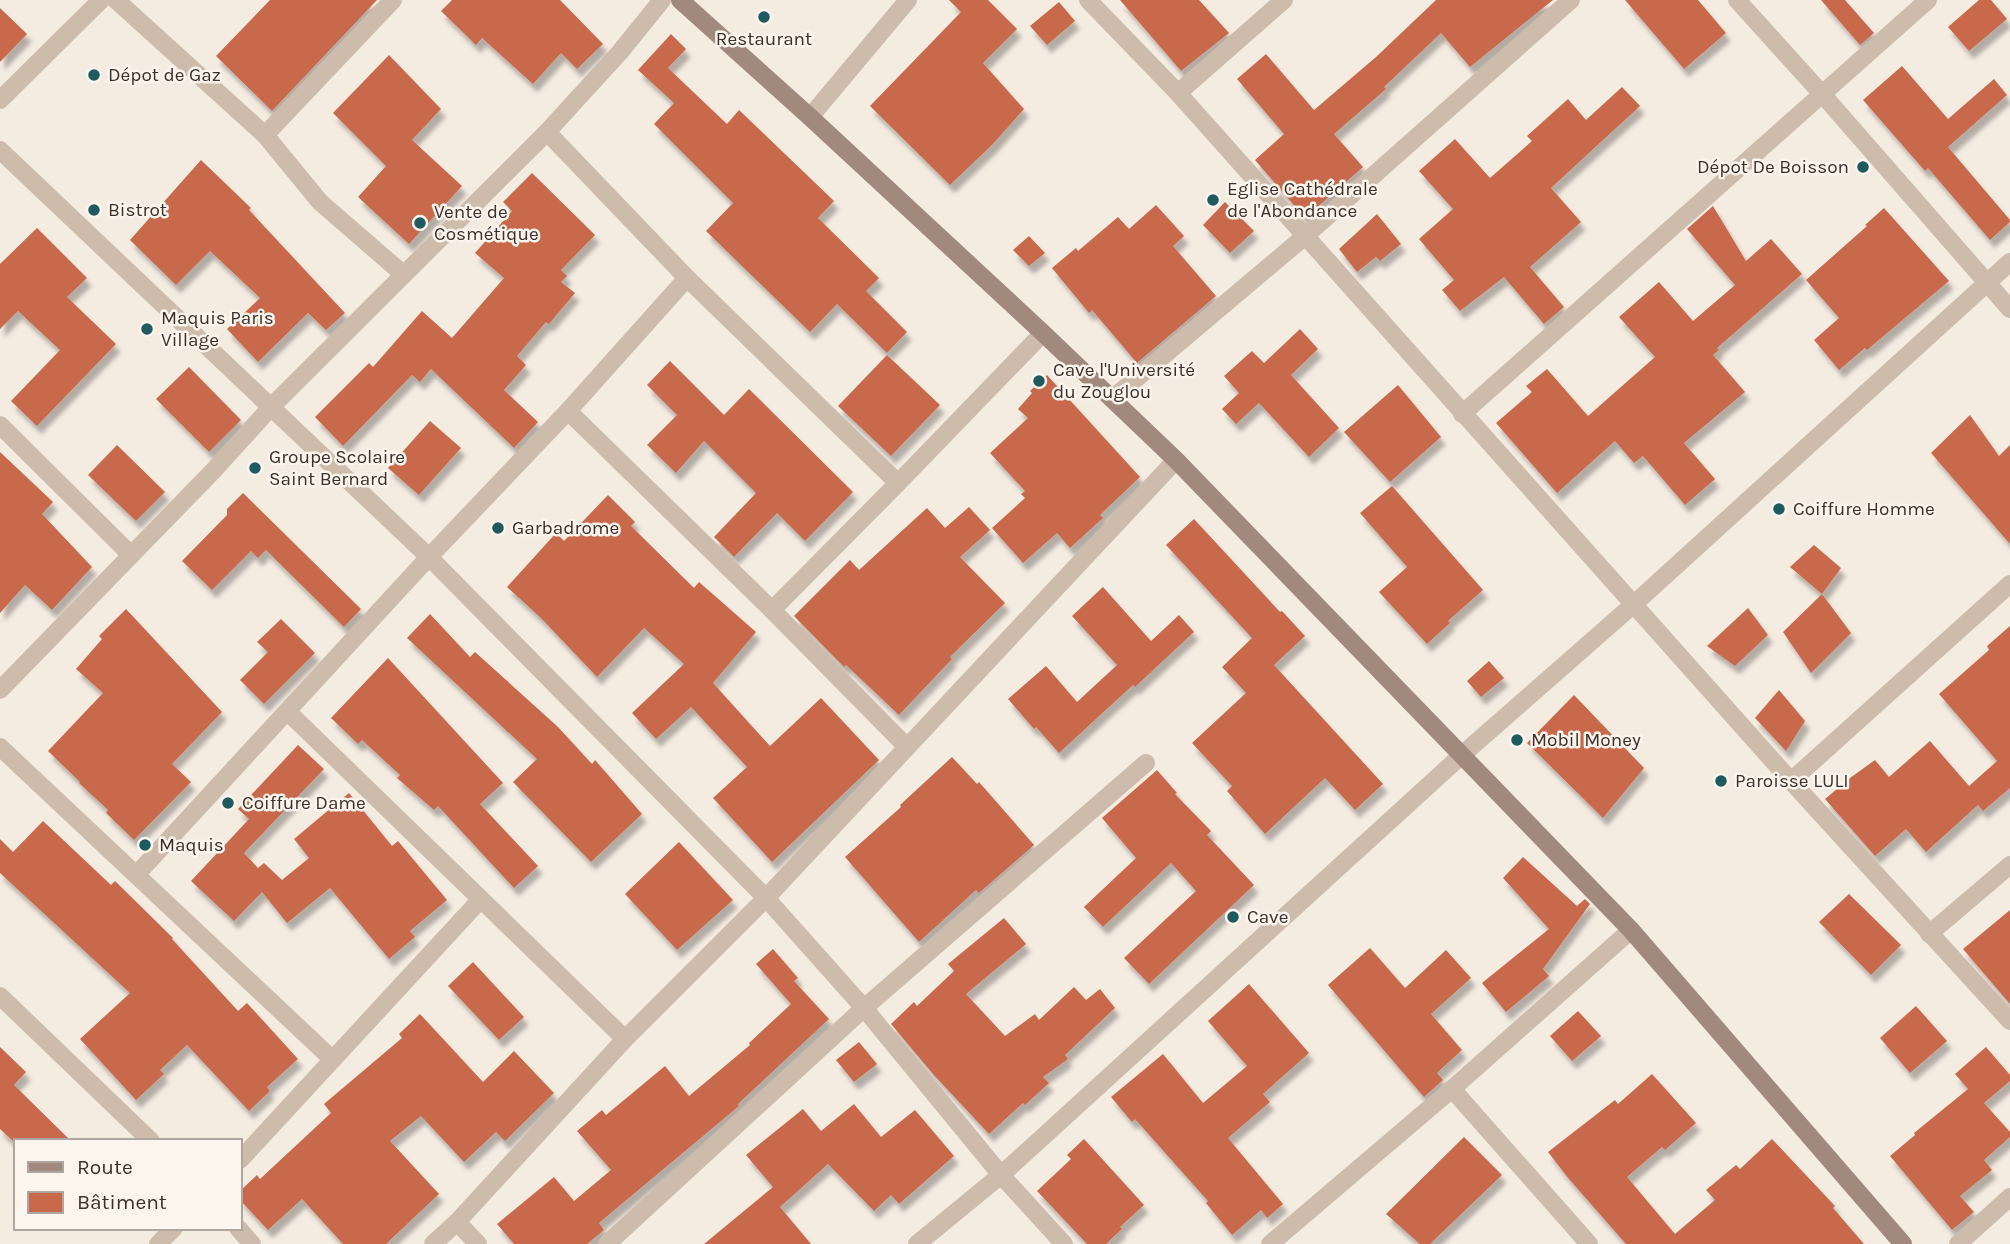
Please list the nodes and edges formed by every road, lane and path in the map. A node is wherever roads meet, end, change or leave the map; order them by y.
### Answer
1 (101, 0) edge
2 (116, 0) edge
3 (393, 0) edge
4 (662, 0) edge
5 (681, 0) edge
6 (908, 0) edge
7 (1088, 0) edge
8 (1284, 0) edge
9 (1571, 0) edge
10 (1737, 0) edge
11 (1928, 0) edge
12 (1178, 93) junction
13 (1823, 95) junction
14 (0, 100) edge
15 (810, 117) junction
16 (547, 132) junction
17 (265, 135) junction
18 (0, 150) edge
19 (1304, 237) junction
20 (2010, 262) edge
21 (403, 274) junction
22 (687, 278) junction
23 (1986, 283) junction
24 (2010, 309) edge
25 (1043, 332) junction
26 (1112, 399) junction
27 (272, 406) junction
28 (568, 411) junction
29 (1462, 414) junction
30 (0, 425) edge
31 (1176, 460) junction
32 (898, 483) junction
33 (131, 555) junction
34 (429, 557) junction
35 (2010, 584) edge
36 (1634, 604) junction
37 (772, 610) junction
38 (0, 690) edge
39 (287, 711) junction
40 (0, 747) edge
41 (906, 747) junction
42 (1463, 754) junction
43 (1146, 763) dead end
44 (1791, 781) junction
45 (2010, 865) edge
46 (137, 874) junction
47 (766, 898) junction
48 (481, 899) junction
49 (1631, 930) junction
50 (1929, 934) junction
51 (3, 1004) edge
52 (864, 1008) junction
53 (2010, 1021) edge
54 (625, 1039) junction
55 (332, 1059) junction
56 (1452, 1089) junction
57 (149, 1139) edge
58 (242, 1158) edge
59 (1002, 1175) junction
60 (2010, 1197) edge
61 (457, 1222) junction
62 (172, 1230) edge
63 (239, 1230) edge
64 (158, 1244) edge
65 (252, 1244) edge
66 (433, 1244) edge
67 (478, 1244) edge
68 (607, 1244) edge
69 (918, 1244) edge
70 (1063, 1244) edge
71 (1270, 1244) edge
72 (1590, 1244) edge
73 (1903, 1244) edge
74 (1958, 1244) edge

1 - 14 street
2 - 17 street
3 - 17 street
4 - 16 street
5 - 15 street
6 - 15 street
7 - 12 street
8 - 12 street
9 - 19 street
10 - 13 street
11 - 13 street
12 - 19 street
13 - 23 street
13 - 29 street
15 - 25 street
16 - 21 street
16 - 22 street
17 - 21 street
18 - 27 street
19 - 26 street
19 - 29 street
20 - 23 street
21 - 27 street
22 - 28 street
22 - 32 street
23 - 24 street
23 - 36 street
25 - 26 street
25 - 32 street
26 - 31 street
27 - 33 street
27 - 34 street
28 - 34 street
28 - 37 street
29 - 36 street
30 - 33 street
31 - 41 street
31 - 42 street
32 - 37 street
33 - 38 street
34 - 39 street
34 - 47 street
35 - 44 street
36 - 42 street
36 - 44 street
37 - 41 street
39 - 46 street
39 - 48 street
40 - 46 street
41 - 47 street
42 - 49 street
42 - 59 street
43 - 52 street
44 - 50 street
45 - 50 street
46 - 55 street
47 - 52 street
47 - 54 street
48 - 54 street
48 - 55 street
49 - 56 street
49 - 73 street
50 - 53 street
51 - 57 street
52 - 59 street
52 - 68 street
54 - 61 street
55 - 58 street
56 - 71 street
56 - 72 street
59 - 69 street
59 - 70 street
60 - 74 street
61 - 66 street
61 - 67 street
62 - 64 street
63 - 65 street

